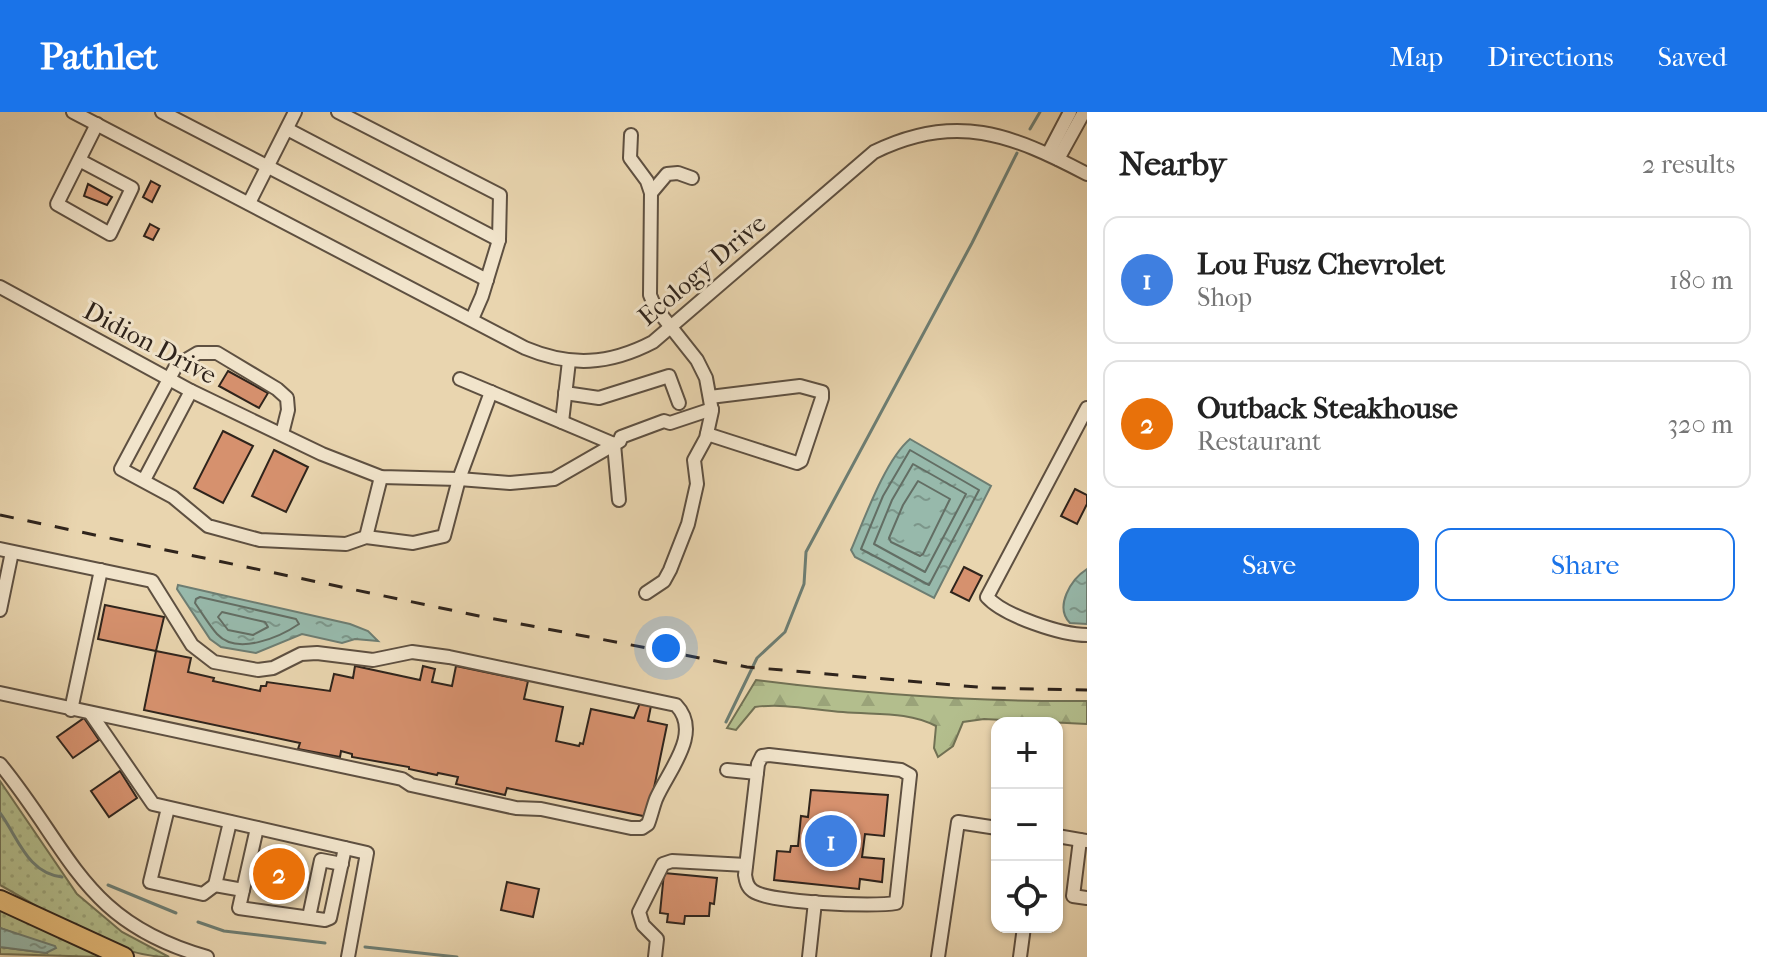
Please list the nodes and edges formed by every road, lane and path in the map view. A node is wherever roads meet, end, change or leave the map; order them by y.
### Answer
1 (73, 112) edge
2 (162, 112) edge
3 (295, 112) edge
4 (338, 112) edge
5 (1070, 112) edge
6 (1084, 112) edge
7 (97, 124) junction
8 (287, 129) junction
9 (631, 135) dead end
10 (1053, 156) junction
11 (79, 160) junction
12 (267, 167) junction
13 (1086, 173) edge
14 (692, 178) dead end
15 (651, 193) junction
16 (249, 203) junction
17 (499, 240) junction
18 (487, 280) junction
19 (0, 287) edge
20 (472, 319) junction
21 (671, 328) junction
22 (569, 361) junction
23 (167, 378) junction
24 (460, 379) dead end
25 (191, 391) junction
26 (491, 392) junction
27 (565, 393) junction
28 (679, 403) dead end
29 (711, 403) junction
30 (1087, 408) edge
31 (562, 422) junction
32 (282, 434) junction
33 (707, 434) junction
34 (617, 442) junction
35 (381, 477) junction
36 (459, 479) junction
37 (144, 480) junction
38 (619, 500) dead end
39 (366, 537) junction
40 (6, 550) edge
41 (101, 570) junction
42 (646, 593) dead end
43 (0, 610) edge
44 (1087, 635) edge
45 (0, 693) edge
46 (71, 710) junction
47 (91, 714) junction
48 (0, 764) edge
49 (727, 770) dead end
50 (757, 773) junction
51 (168, 808) junction
52 (230, 822) junction
53 (991, 827) edge
54 (257, 828) junction
55 (1063, 837) edge
56 (1084, 840) edge
57 (345, 848) junction
58 (342, 864) junction
59 (746, 865) junction
60 (215, 885) junction
61 (243, 890) junction
62 (1087, 898) edge
63 (0, 900) edge
64 (815, 902) junction
65 (309, 917) junction
66 (1023, 933) edge
67 (124, 957) edge
68 (207, 957) edge
69 (348, 957) edge
70 (655, 957) edge
71 (809, 957) edge
72 (938, 957) edge
73 (1020, 957) edge

1 - 7 street, Ecology Drive
2 - 12 street
3 - 8 street
4 - 17 street
5 - 10 street
6 - 10 street
7 - 11 street
7 - 16 street, Ecology Drive
8 - 12 street
8 - 17 street
9 - 15 street
10 - 13 street, Ecology Drive
10 - 21 street, Ecology Drive
11 - 11 street
12 - 16 street
12 - 18 street
14 - 15 street
15 - 21 street
16 - 20 street, Ecology Drive
17 - 18 street
18 - 20 street
19 - 23 street, Didion Drive
20 - 22 street, Ecology Drive
21 - 22 street, Ecology Drive
21 - 29 street
22 - 27 street
23 - 25 street, Didion Drive
23 - 32 street
23 - 37 street
24 - 26 street
25 - 32 street, Didion Drive
25 - 37 street
26 - 31 street
26 - 36 street
27 - 28 street
27 - 31 street
29 - 33 street
29 - 33 street, Didion Drive
29 - 34 street, Didion Drive
30 - 44 street
31 - 34 street
32 - 35 street, Didion Drive
33 - 42 street
34 - 36 street, Didion Drive
34 - 38 street
35 - 36 street, Didion Drive
35 - 39 street
36 - 39 street
37 - 39 street
40 - 41 street
40 - 43 street
41 - 46 street
41 - 47 street
45 - 46 street
46 - 47 street
47 - 51 street
48 - 68 street
49 - 50 street
50 - 59 street
50 - 64 street
51 - 52 street
51 - 60 street
52 - 54 street
52 - 60 street
53 - 72 street
54 - 57 street
54 - 61 street
55 - 56 street
56 - 62 street
57 - 58 street
57 - 69 street
58 - 65 street
58 - 65 street
59 - 64 street
59 - 70 street
60 - 61 street
61 - 65 street
63 - 67 highway
64 - 71 street
66 - 73 street

